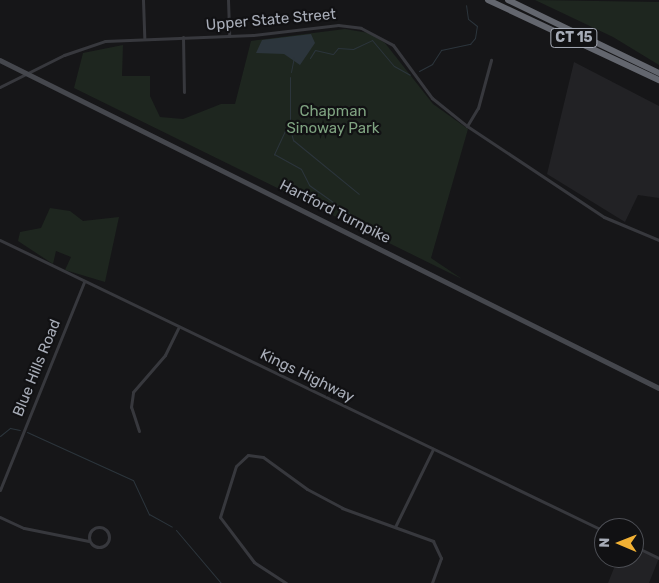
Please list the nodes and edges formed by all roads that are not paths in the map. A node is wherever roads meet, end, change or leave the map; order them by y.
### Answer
1 (143, 0) edge
2 (228, 0) edge
3 (488, 0) edge
4 (508, 0) edge
5 (229, 36) junction
6 (184, 37) junction
7 (144, 38) junction
8 (0, 60) edge
9 (491, 60) dead end
10 (30, 72) junction
11 (659, 73) edge
12 (659, 80) edge
13 (0, 87) edge
14 (184, 92) dead end
15 (467, 126) junction
16 (0, 240) edge
17 (659, 240) edge
18 (84, 282) junction
19 (178, 328) junction
20 (659, 388) edge
21 (139, 431) dead end
22 (433, 449) junction
23 (0, 490) edge
24 (0, 518) edge
25 (395, 527) junction
26 (594, 527) edge
27 (89, 541) junction
28 (644, 551) edge
29 (659, 558) edge
30 (286, 583) edge
31 (432, 583) edge

1 - 7 street
2 - 5 street
3 - 12 highway, CT 15
4 - 11 highway, CT 15
5 - 6 street, Upper State Street
5 - 15 street, Upper State Street
6 - 7 street, Upper State Street
6 - 14 street
7 - 10 street, Upper State Street
8 - 10 main road, Hartford Turnpike
9 - 15 street
10 - 13 street, Upper State Street
10 - 20 main road, Hartford Turnpike
15 - 17 street, Upper State Street
16 - 18 street, Kings Highway
18 - 19 street, Kings Highway
18 - 23 street, Blue Hills Road
19 - 21 street
19 - 22 street, Kings Highway
22 - 25 street
22 - 26 street, Kings Highway
24 - 27 street
25 - 30 street
25 - 31 street
27 - 27 street
28 - 29 street

